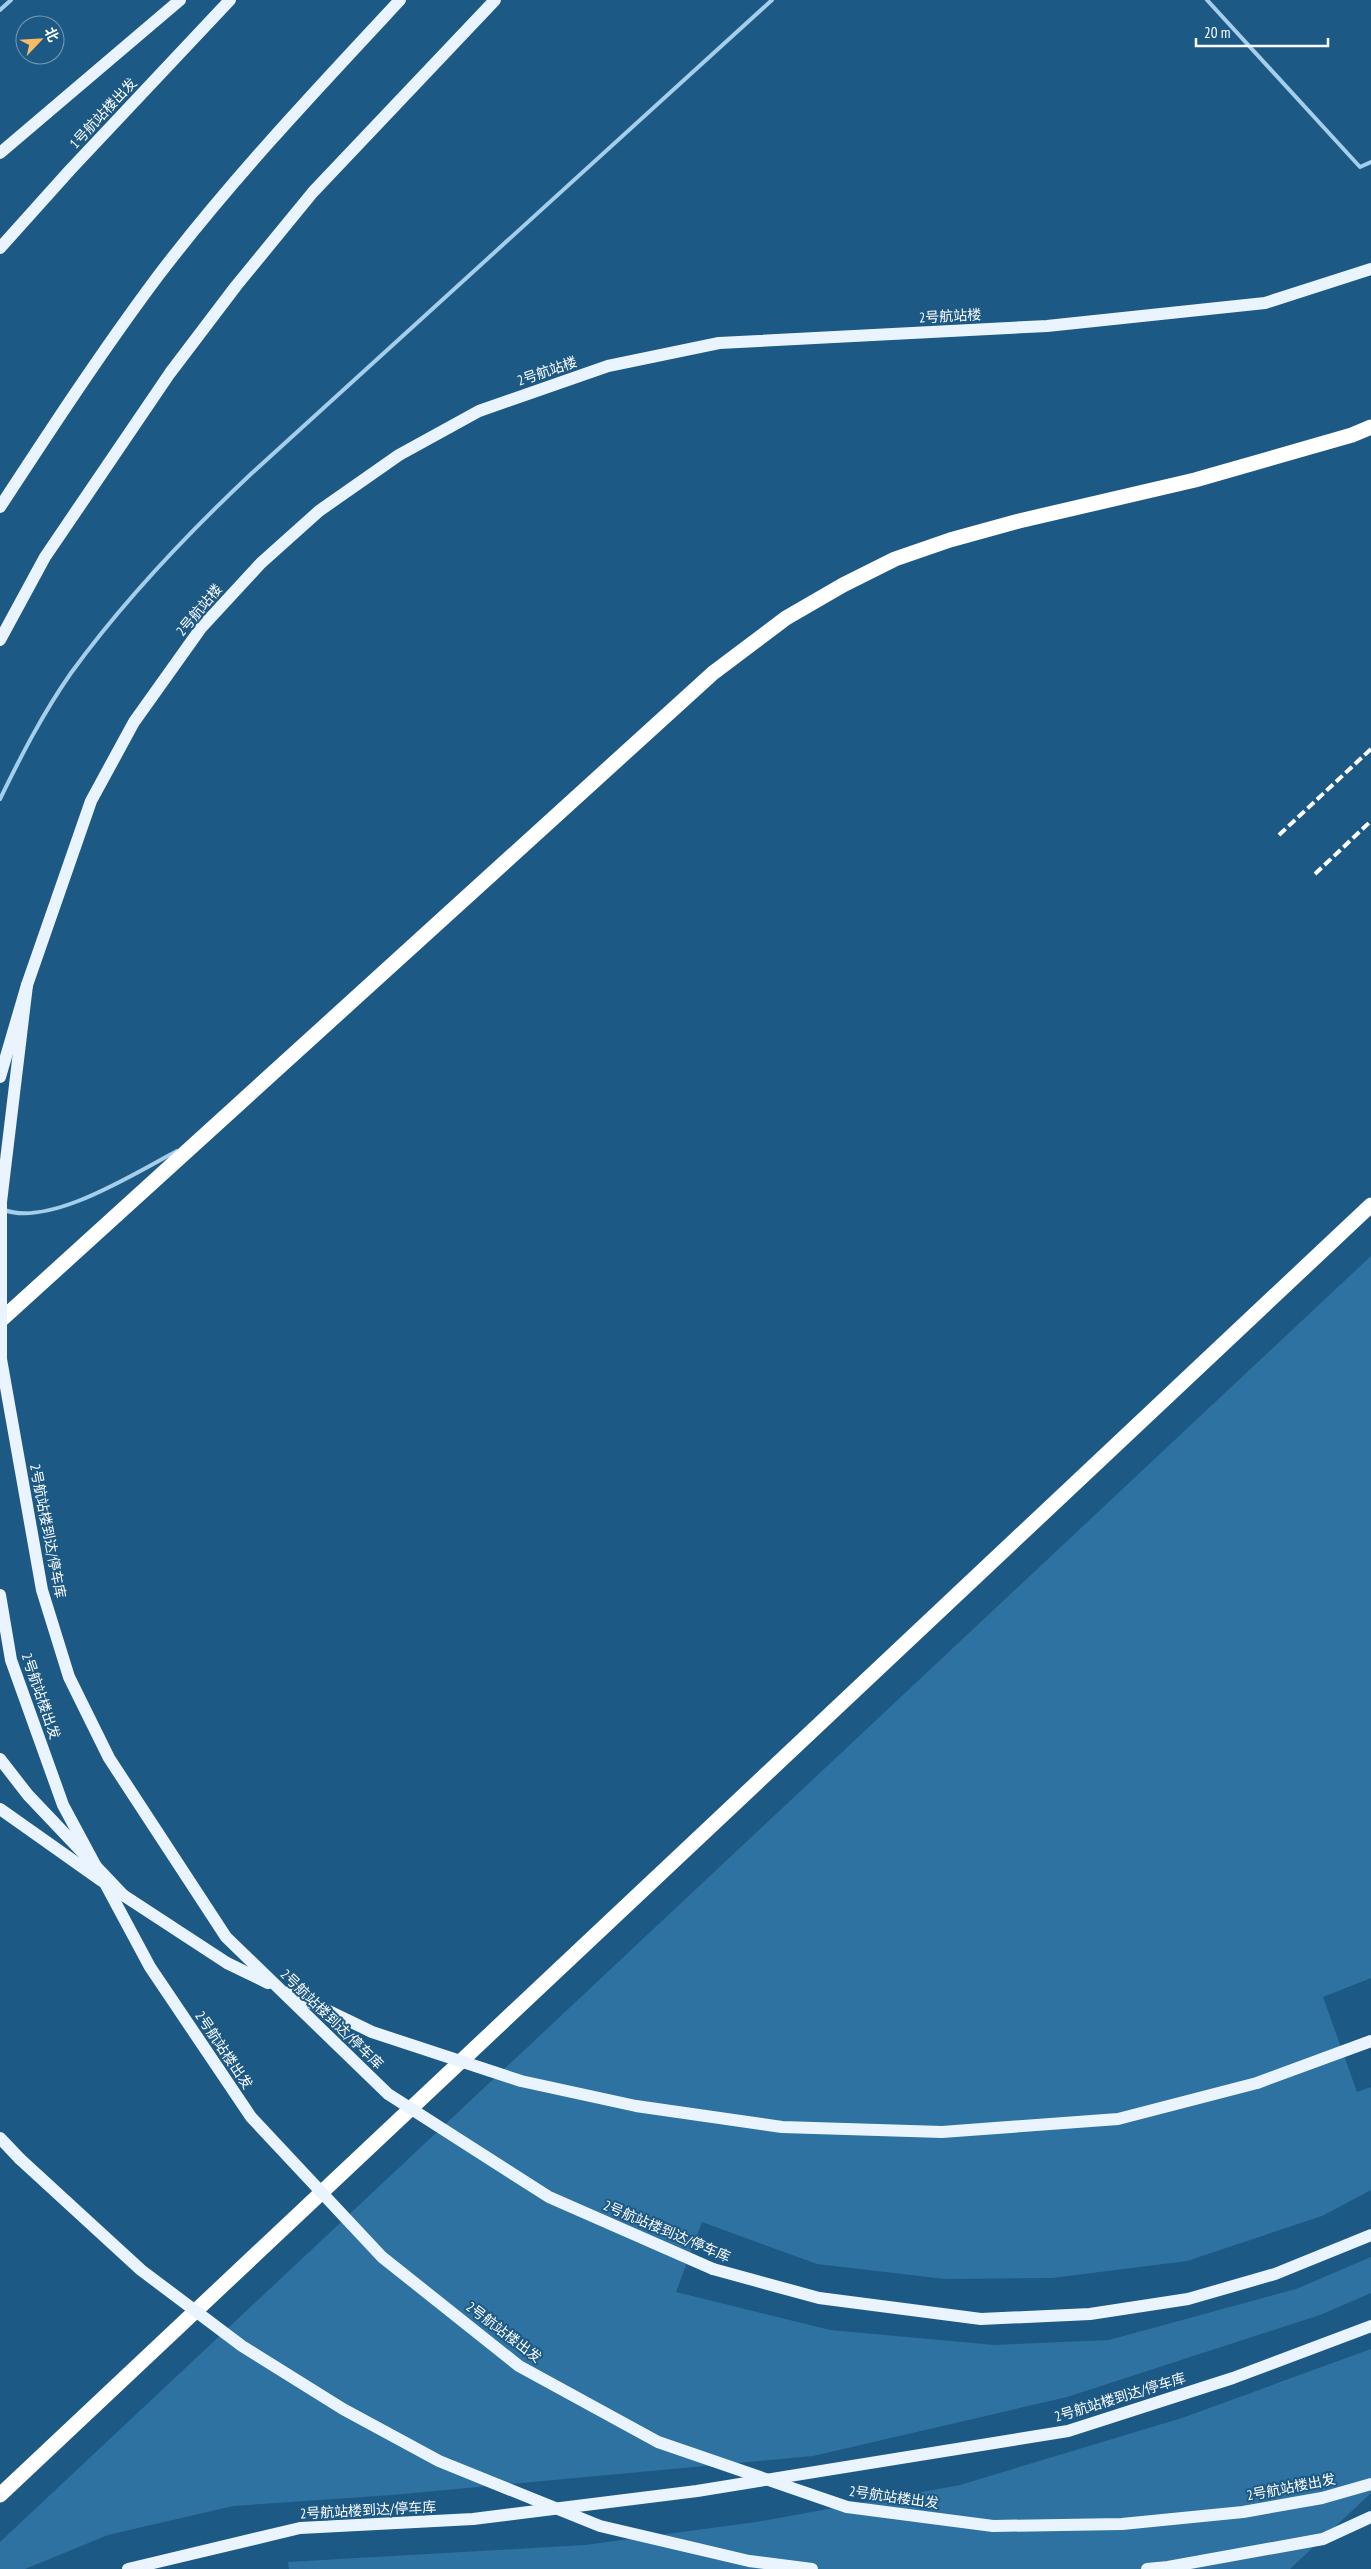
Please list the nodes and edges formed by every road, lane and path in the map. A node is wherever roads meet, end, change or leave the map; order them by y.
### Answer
1 (11, 0) edge
2 (180, 0) edge
3 (230, 0) edge
4 (400, 0) edge
5 (495, 0) edge
6 (772, 0) edge
7 (1208, 0) edge
8 (0, 10) edge
9 (0, 154) edge
10 (1371, 162) edge
11 (0, 248) edge
12 (1371, 268) edge
13 (1371, 427) edge
14 (0, 507) edge
15 (0, 640) edge
16 (0, 800) edge
17 (27, 985) junction
18 (0, 1077) edge
19 (200, 1140) junction
20 (1371, 1205) edge
21 (0, 1208) edge
22 (0, 1321) edge
23 (0, 1595) edge
24 (0, 1759) edge
25 (0, 1809) edge
26 (123, 1895) junction
27 (1371, 2041) edge
28 (0, 2138) edge
29 (1371, 2234) edge
30 (1371, 2326) edge
31 (1371, 2484) edge
32 (0, 2495) edge
33 (1371, 2517) edge
34 (128, 2569) edge
35 (812, 2569) edge
36 (1147, 2569) edge

1 - 8 lane
2 - 9 main road
3 - 11 main road, 1号航站楼出发
4 - 14 main road
5 - 15 main road
6 - 16 lane
7 - 10 lane
12 - 17 main road, 2号航站楼
13 - 19 highway
17 - 18 main road, bridge
17 - 29 main road, 2号航站楼到达/停车库, bridge
19 - 21 lane
19 - 22 highway
20 - 32 highway
23 - 31 main road, 2号航站楼出发, bridge
24 - 26 main road, bridge
25 - 26 main road, bridge
26 - 27 main road, bridge
28 - 35 main road, bridge
30 - 34 main road, 2号航站楼到达/停车库
33 - 36 main road

